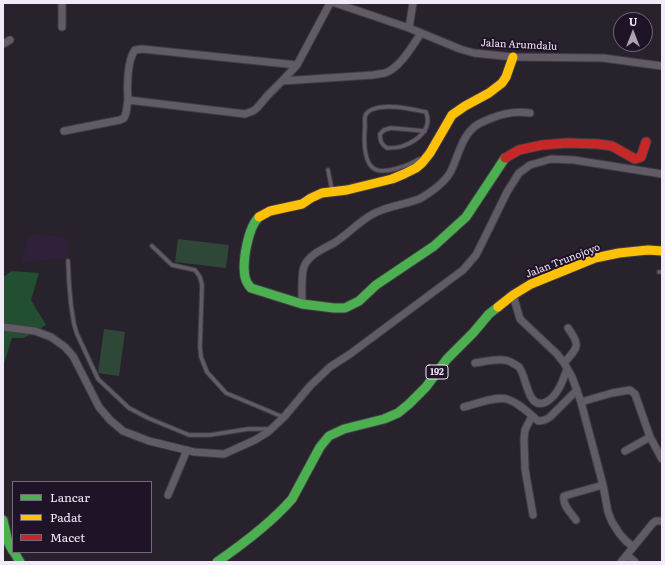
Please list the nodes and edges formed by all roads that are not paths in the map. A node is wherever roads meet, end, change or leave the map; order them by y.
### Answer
1 (62, 3) edge
2 (330, 3) edge
3 (335, 3) edge
4 (413, 3) edge
5 (62, 27) dead end
6 (409, 28) junction
7 (421, 33) junction
8 (513, 56) junction
9 (296, 65) junction
10 (662, 66) edge
11 (282, 81) junction
12 (128, 100) junction
13 (530, 113) dead end
14 (64, 131) dead end
15 (425, 131) junction
16 (646, 142) dead end
17 (433, 149) junction
18 (328, 170) dead end
19 (662, 174) edge
20 (332, 191) junction
21 (152, 246) dead end
22 (662, 251) edge
23 (68, 261) dead end
24 (513, 295) junction
25 (302, 304) junction
26 (3, 327) edge
27 (568, 328) dead end
28 (475, 363) dead end
29 (566, 366) junction
30 (577, 390) junction
31 (581, 402) junction
32 (464, 407) dead end
33 (532, 416) junction
34 (284, 417) junction
35 (271, 429) junction
36 (650, 437) junction
37 (187, 450) junction
38 (625, 451) dead end
39 (662, 459) edge
40 (603, 485) junction
41 (168, 495) dead end
42 (533, 515) dead end
43 (3, 520) edge
44 (576, 520) dead end
45 (662, 520) edge
46 (633, 547) junction
47 (12, 549) edge
48 (14, 553) edge
49 (627, 555) junction
50 (20, 562) edge
51 (217, 562) edge
52 (621, 562) edge
53 (635, 562) edge

1 - 5 street
2 - 9 street
3 - 6 street, Jalan Arumdalu
4 - 6 street
6 - 7 street, Jalan Arumdalu
7 - 8 street, Jalan Arumdalu
7 - 11 street
8 - 10 street, Jalan Arumdalu
8 - 17 street
9 - 11 street
9 - 12 street
11 - 12 street
12 - 14 street
13 - 25 street
15 - 15 lane
15 - 17 lane
16 - 25 street
17 - 20 street
18 - 20 lane
19 - 34 street
20 - 25 street
21 - 34 lane
22 - 24 street, Jalan Trunojoyo / 192
23 - 35 lane
24 - 29 street
24 - 51 street, Jalan Trunojoyo / 192
26 - 37 street
27 - 29 street
28 - 29 street
29 - 30 street
30 - 31 street
30 - 33 street
31 - 36 street
31 - 40 street
32 - 33 street
33 - 42 street
34 - 35 street
35 - 37 street
36 - 38 street
36 - 39 street
37 - 41 street
40 - 44 street
40 - 46 street
43 - 47 street
45 - 46 street
46 - 49 street
48 - 50 street
49 - 52 street
49 - 53 street

